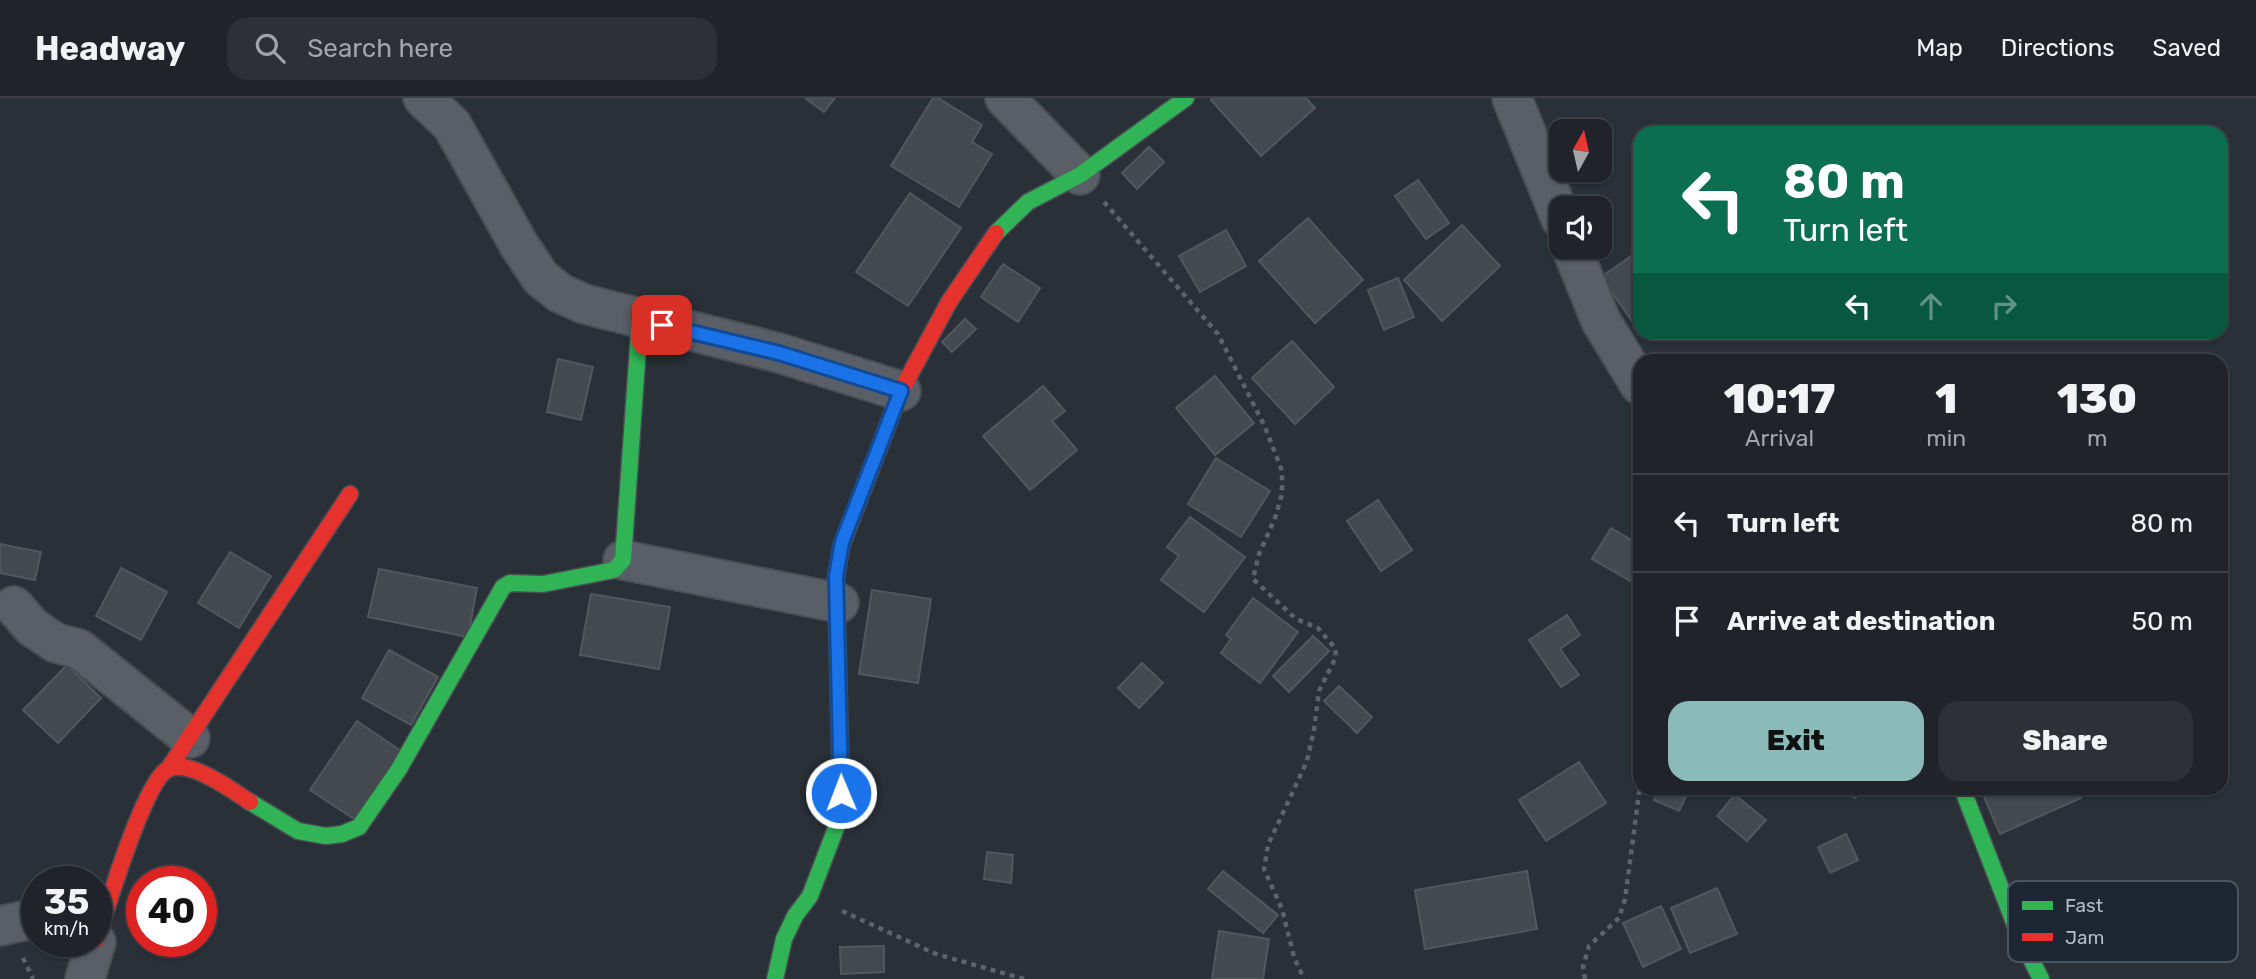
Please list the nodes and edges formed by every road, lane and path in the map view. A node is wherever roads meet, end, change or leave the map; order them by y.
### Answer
1 (423, 98) edge
2 (1005, 98) edge
3 (1186, 98) edge
4 (1513, 98) edge
5 (1080, 175) junction
6 (1552, 196) edge
7 (1576, 259) edge
8 (640, 319) junction
9 (1633, 374) edge
10 (901, 391) junction
11 (350, 494) dead end
12 (623, 561) junction
13 (839, 603) junction
14 (14, 606) dead end
15 (190, 737) junction
16 (169, 768) junction
17 (1639, 795) edge
18 (1965, 795) edge
19 (112, 881) edge
20 (810, 896) junction
21 (2008, 907) edge
22 (21, 921) edge
23 (0, 926) edge
24 (91, 957) edge
25 (2032, 962) edge
26 (85, 979) edge
27 (775, 979) edge
28 (1024, 979) edge
29 (1304, 979) edge
30 (1585, 979) edge
31 (2041, 979) edge

1 - 8 street
2 - 5 street
3 - 5 street
4 - 6 street
5 - 10 street
5 - 29 path
7 - 9 street
8 - 10 street
8 - 12 street
10 - 13 street
11 - 15 street
12 - 13 street
12 - 16 street
13 - 20 street
14 - 15 street
15 - 16 street
16 - 19 street
17 - 30 path
18 - 21 street
20 - 27 street
20 - 28 path
22 - 23 street
24 - 26 street
25 - 31 street

